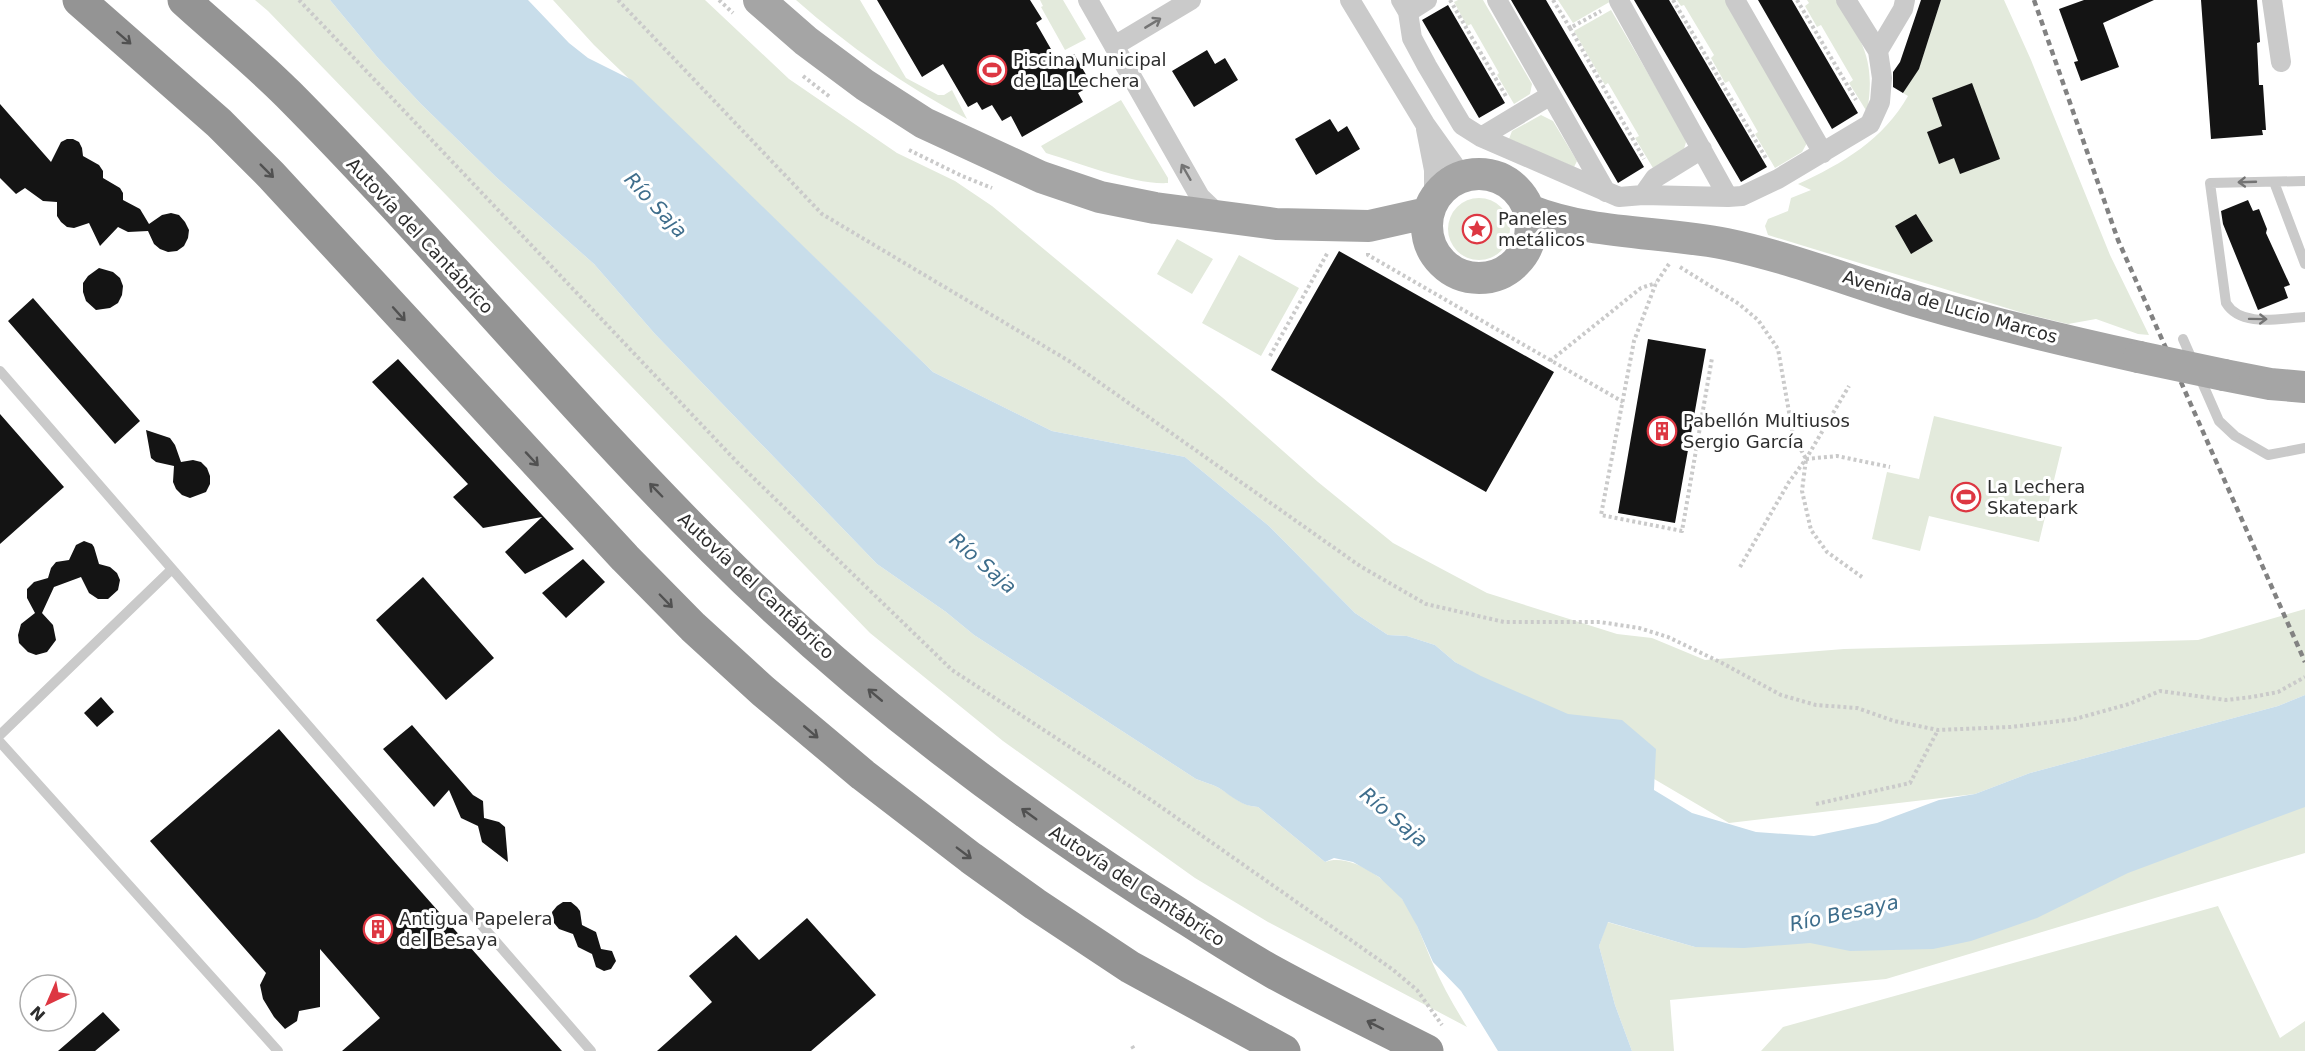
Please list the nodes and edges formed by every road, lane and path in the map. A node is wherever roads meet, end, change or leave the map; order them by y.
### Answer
1 (80, 0) edge
2 (184, 0) edge
3 (208, 0) edge
4 (299, 0) edge
5 (618, 0) edge
6 (759, 0) edge
7 (1088, 0) edge
8 (1191, 0) edge
9 (1350, 0) edge
10 (1426, 0) edge
11 (1450, 0) edge
12 (1497, 0) edge
13 (1553, 0) edge
14 (1673, 0) edge
15 (1736, 0) edge
16 (1797, 0) edge
17 (1846, 0) edge
18 (1905, 0) edge
19 (2272, 0) edge
20 (1619, 1) edge
21 (1404, 6) edge
22 (1570, 28) junction
23 (1114, 46) junction
24 (1878, 51) junction
25 (2281, 62) dead end
26 (1551, 95) junction
27 (1517, 115) junction
28 (1425, 124) junction
29 (1870, 124) junction
30 (1481, 137) junction
31 (1702, 149) junction
32 (1823, 153) junction
33 (1462, 176) junction
34 (1655, 178) junction
35 (1778, 179) junction
36 (2305, 181) edge
37 (2274, 182) junction
38 (1606, 192) junction
39 (1643, 195) junction
40 (1728, 197) junction
41 (1431, 205) junction
42 (1529, 210) junction
43 (400, 211) junction
44 (1222, 218) junction
45 (1595, 228) junction
46 (1366, 244) junction
47 (1332, 246) dead end
48 (1432, 249) junction
49 (1521, 256) junction
50 (2305, 264) edge
51 (1656, 283) junction
52 (2305, 317) edge
53 (2183, 339) dead end
54 (1270, 356) dead end
55 (1712, 358) dead end
56 (1550, 361) junction
57 (0, 371) edge
58 (1849, 386) dead end
59 (2305, 387) edge
60 (1623, 402) junction
61 (2305, 448) edge
62 (1806, 459) junction
63 (1890, 466) dead end
64 (1740, 567) dead end
65 (171, 570) junction
66 (1862, 577) dead end
67 (2305, 677) edge
68 (1938, 730) junction
69 (0, 735) edge
70 (0, 742) edge
71 (1816, 804) dead end
72 (1435, 1041) edge
73 (1132, 1046) dead end
74 (278, 1051) edge
75 (591, 1051) edge
76 (1135, 1051) edge
77 (1284, 1051) edge

1 -> 77 highway
2 - 43 highway, Autovía del Cantábrico
3 - 43 highway
4 - 72 path
5 - 68 path
6 - 44 main road
7 - 23 street
23 -> 8 street
9 - 28 street
10 - 21 street
11 - 27 path
12 - 26 street
13 - 22 path
14 - 35 path
15 - 32 street
16 - 29 path
17 - 24 street
18 - 24 street
19 - 25 street
20 - 22 path
20 - 31 street
21 - 30 street
22 - 34 path
44 -> 23 street
24 - 29 street
26 - 27 street
26 - 38 street
27 - 30 street
28 - 33 street
28 - 41 street
29 - 32 street
30 - 38 street
31 - 34 street
31 - 40 street
32 - 35 street
33 - 41 main road
33 - 42 main road
34 - 39 street
35 - 40 street
36 - 37 lane
37 - 50 lane
37 -> 52 lane
38 - 39 street
39 - 40 street
41 - 46 main road
41 - 48 main road
42 - 45 main road, Avenida de Lucio Marcos
42 - 49 main road
72 -> 43 highway, Autovía del Cantábrico
44 - 46 main road
45 - 49 main road, Avenida de Lucio Marcos
45 - 59 main road, Avenida de Lucio Marcos, bridge
46 - 48 main road
46 - 56 path
47 - 54 path
48 - 49 main road
51 - 56 path
51 - 60 path
51 - 62 path
53 - 61 lane
55 - 60 path
56 - 60 path
57 - 65 lane
58 - 62 path
62 - 63 path
62 - 64 path
62 - 66 path
65 - 69 lane
65 - 75 lane
67 - 68 path
68 - 71 path
70 - 74 lane
73 - 76 path

